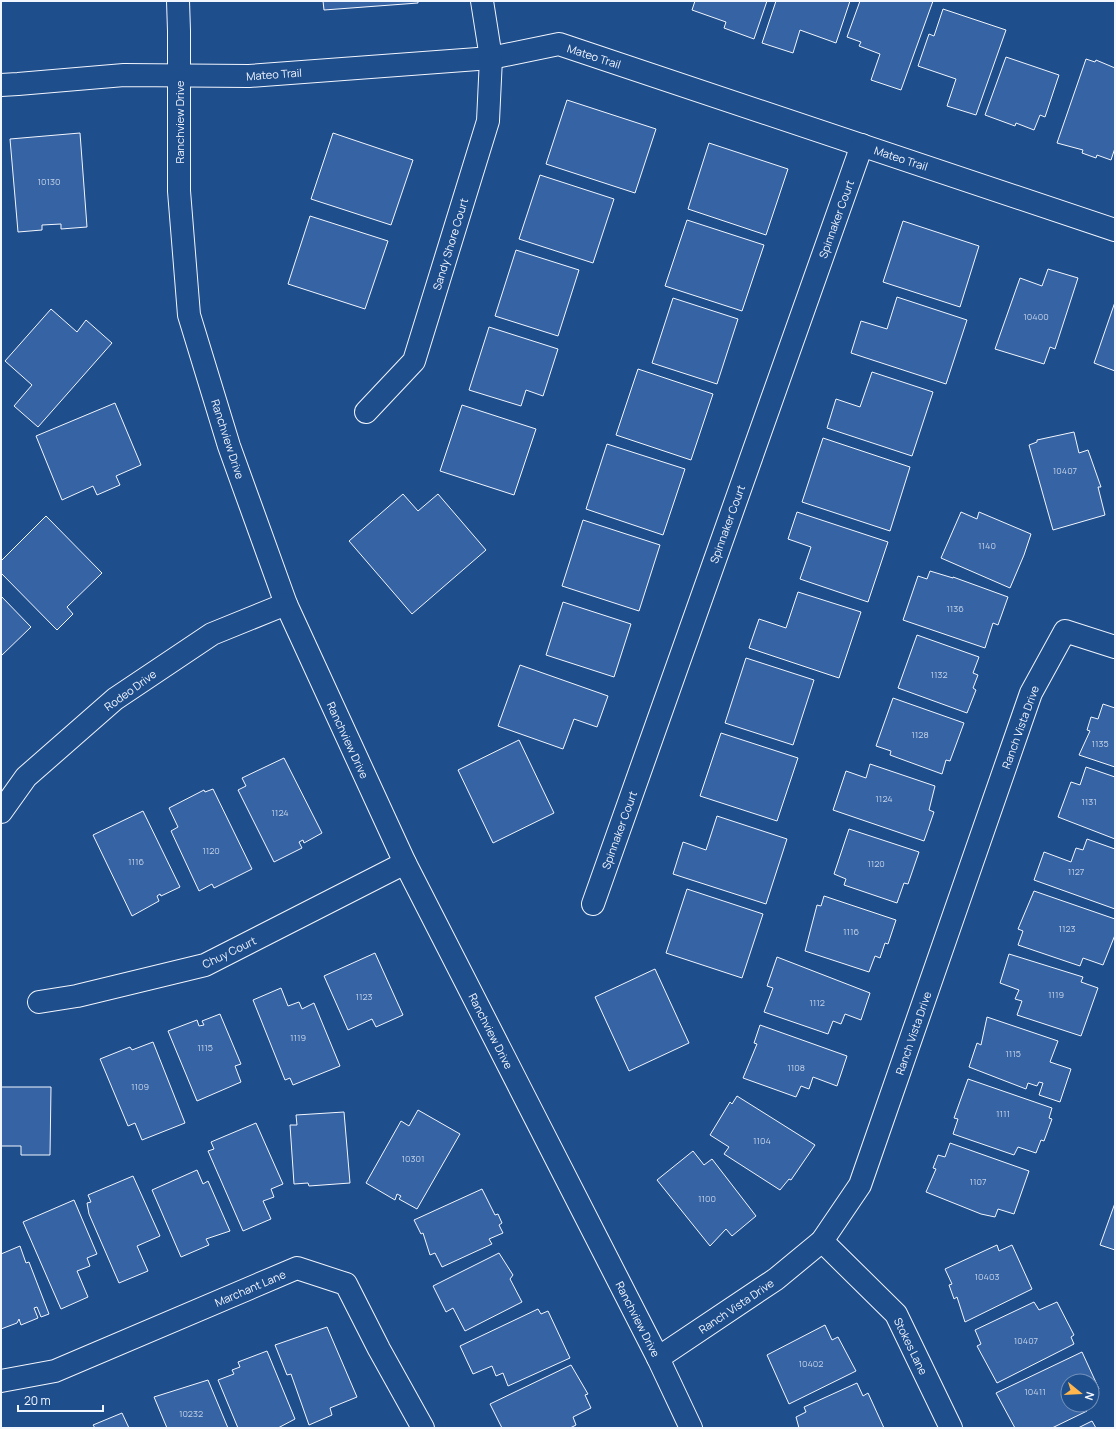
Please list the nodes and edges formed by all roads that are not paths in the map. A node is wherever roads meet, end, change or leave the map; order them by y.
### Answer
1 (178, 1) edge
2 (482, 1) edge
3 (491, 58) junction
4 (179, 75) junction
5 (1, 85) edge
6 (862, 145) junction
7 (1115, 230) edge
8 (366, 412) dead end
9 (286, 604) junction
10 (1115, 648) edge
11 (1, 812) edge
12 (405, 863) junction
13 (592, 904) dead end
14 (39, 1002) dead end
15 (822, 1241) junction
16 (658, 1358) junction
17 (1, 1381) edge
18 (423, 1428) edge
19 (691, 1428) edge
20 (951, 1428) edge

1 - 4 street, Ranchview Drive
2 - 3 street, Sandy Shore Court
3 - 4 street, Mateo Trail
3 - 6 street, Mateo Trail
3 - 8 street, Sandy Shore Court
4 - 5 street, Mateo Trail
4 - 9 street, Ranchview Drive
6 - 7 street, Mateo Trail
6 - 13 street, Spinnaker Court
9 - 11 street, Rodeo Drive
9 - 12 street, Ranchview Drive
10 - 15 street, Ranch Vista Drive
12 - 14 street, Chuy Court
12 - 16 street, Ranchview Drive
15 - 16 street, Ranch Vista Drive
15 - 20 street, Stokes Lane
16 - 19 street, Ranchview Drive
17 - 18 street, Marchant Lane

